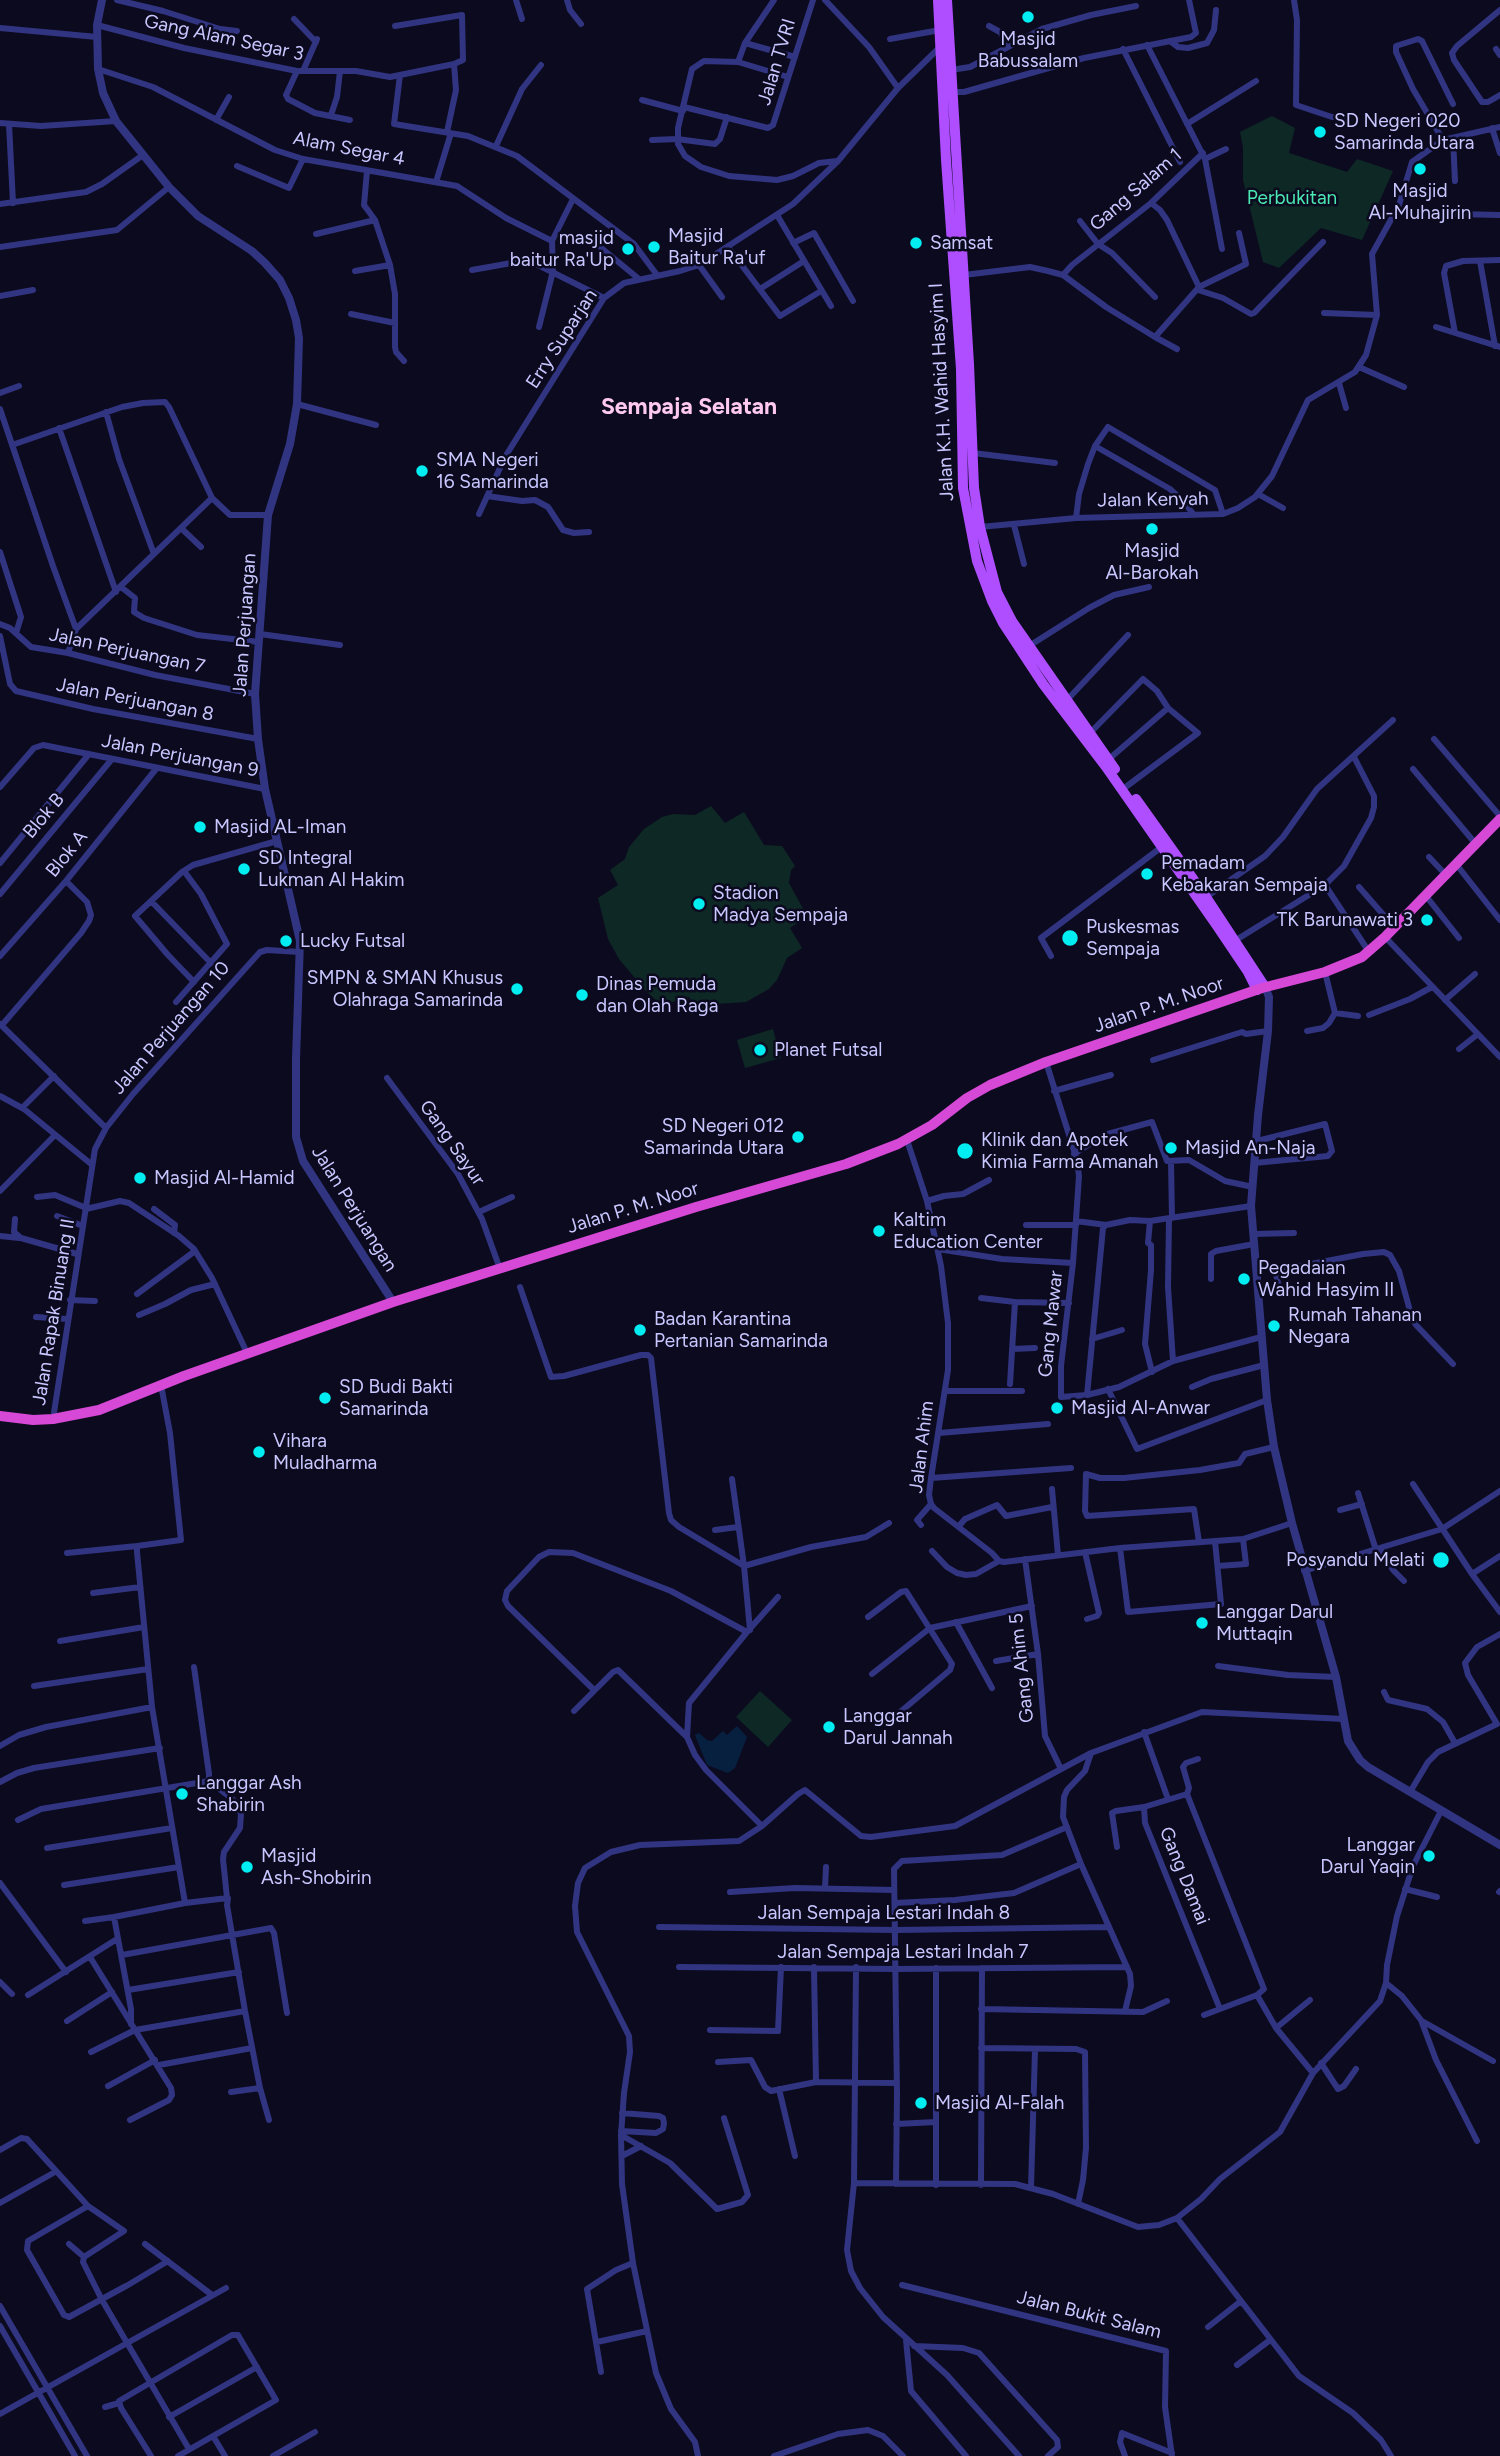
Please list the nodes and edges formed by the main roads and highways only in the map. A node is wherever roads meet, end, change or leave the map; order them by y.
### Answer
1 (938, 0) edge
2 (947, 0) edge
3 (951, 159) junction
4 (968, 488) junction
5 (1048, 681) junction
6 (1061, 697) junction
7 (1500, 819) edge
8 (1165, 845) junction
9 (1262, 988) junction
10 (0, 1416) edge

1 - 3 main road, Jalan K.H. Wahid Hasyim I
2 - 3 main road, Jalan K.H. Wahid Hasyim I
3 - 4 main road, Jalan K.H. Wahid Hasyim I
3 - 4 main road, Jalan K.H. Wahid Hasyim I
4 - 5 main road, Jalan K.H. Wahid Hasyim I
4 - 5 main road, Jalan K.H. Wahid Hasyim I
5 - 6 main road, Jalan K.H. Wahid Hasyim I
6 - 8 main road, Jalan K.H. Wahid Hasyim I
6 - 8 main road, Jalan K.H. Wahid Hasyim I
7 - 9 highway, Jalan P. M. Noor
8 - 9 main road, Jalan K.H. Wahid Hasyim I
8 - 9 main road, Jalan K.H. Wahid Hasyim I
9 - 10 highway, Jalan P. M. Noor

